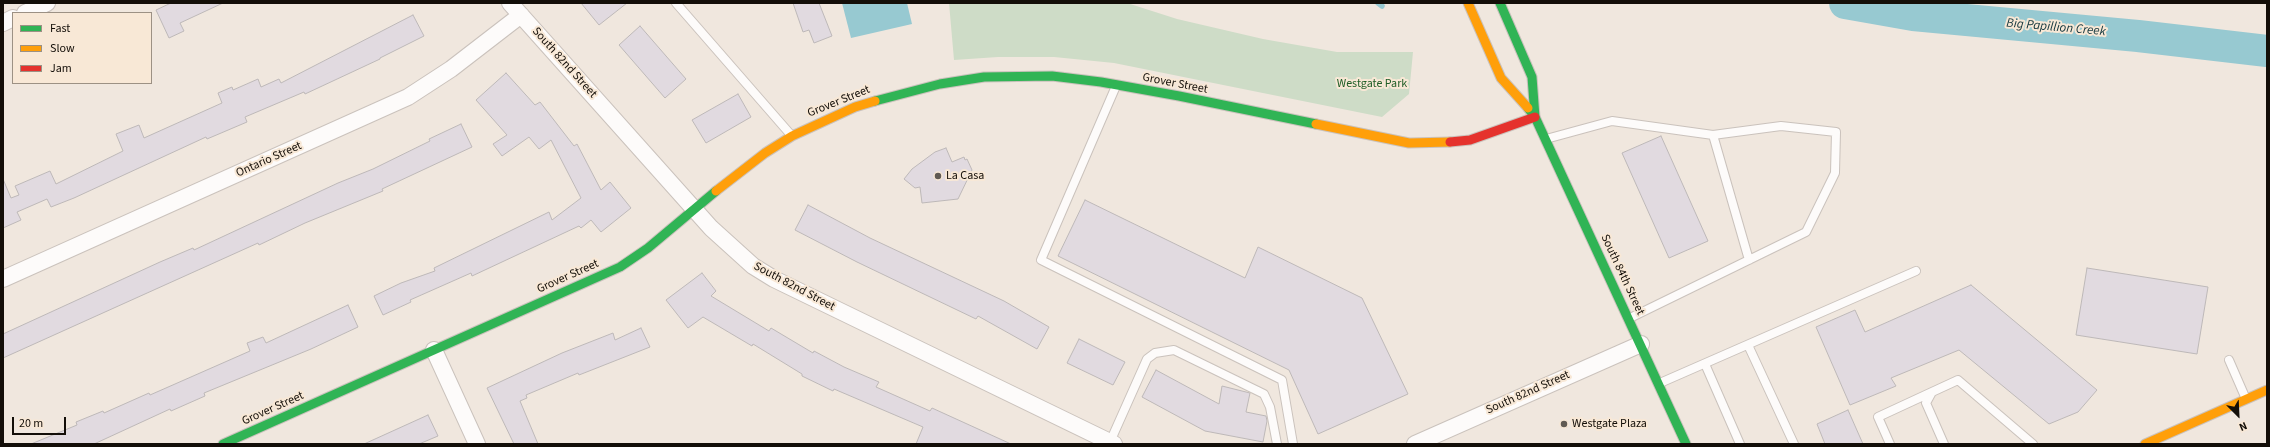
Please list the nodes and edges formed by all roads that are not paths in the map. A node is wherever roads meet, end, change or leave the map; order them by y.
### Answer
1 (48, 3) edge
2 (510, 3) edge
3 (676, 3) edge
4 (1468, 3) edge
5 (1500, 3) edge
6 (27, 12) edge
7 (521, 15) junction
8 (12, 18) edge
9 (3, 23) edge
10 (1116, 85) junction
11 (1535, 117) junction
12 (1713, 134) junction
13 (792, 136) junction
14 (1546, 139) junction
15 (695, 210) junction
16 (1749, 260) junction
17 (1916, 272) dead end
18 (3, 279) edge
19 (1630, 318) junction
20 (1641, 344) junction
21 (1748, 345) junction
22 (434, 350) junction
23 (2229, 360) dead end
24 (1705, 364) junction
25 (1659, 383) junction
26 (2267, 390) edge
27 (1932, 392) junction
28 (2246, 400) junction
29 (1112, 443) edge
30 (224, 444) edge
31 (477, 444) edge
32 (1277, 444) edge
33 (1293, 444) edge
34 (1415, 444) edge
35 (1686, 444) edge
36 (1740, 444) edge
37 (1794, 444) edge
38 (1890, 444) edge
39 (1944, 444) edge
40 (2034, 444) edge
41 (2146, 444) edge

1 - 6 street
2 - 7 street, South 82nd Street
3 - 13 lane
4 - 11 street, South 84th Street
5 - 11 street, South 84th Street
7 - 15 street, South 82nd Street
7 - 18 street, Ontario Street
8 - 9 street
10 - 11 street, Grover Street
10 - 13 street, Grover Street
10 - 33 lane
11 - 14 street, South 84th Street
12 - 14 lane
12 - 16 lane
12 - 16 lane
13 - 15 street, Grover Street
14 - 19 street, South 84th Street
15 - 22 street, Grover Street
15 - 29 street, South 82nd Street
16 - 19 lane
17 - 21 lane
19 - 20 street, South 84th Street
20 - 25 street, South 84th Street
20 - 34 street, South 82nd Street
21 - 24 lane
21 - 37 lane
22 - 30 street, Grover Street
22 - 31 street
23 - 28 lane
24 - 25 lane
24 - 36 lane
25 - 35 street, South 84th Street
26 - 28 street
27 - 38 lane
27 - 39 lane
27 - 40 lane
28 - 41 street
29 - 32 lane

